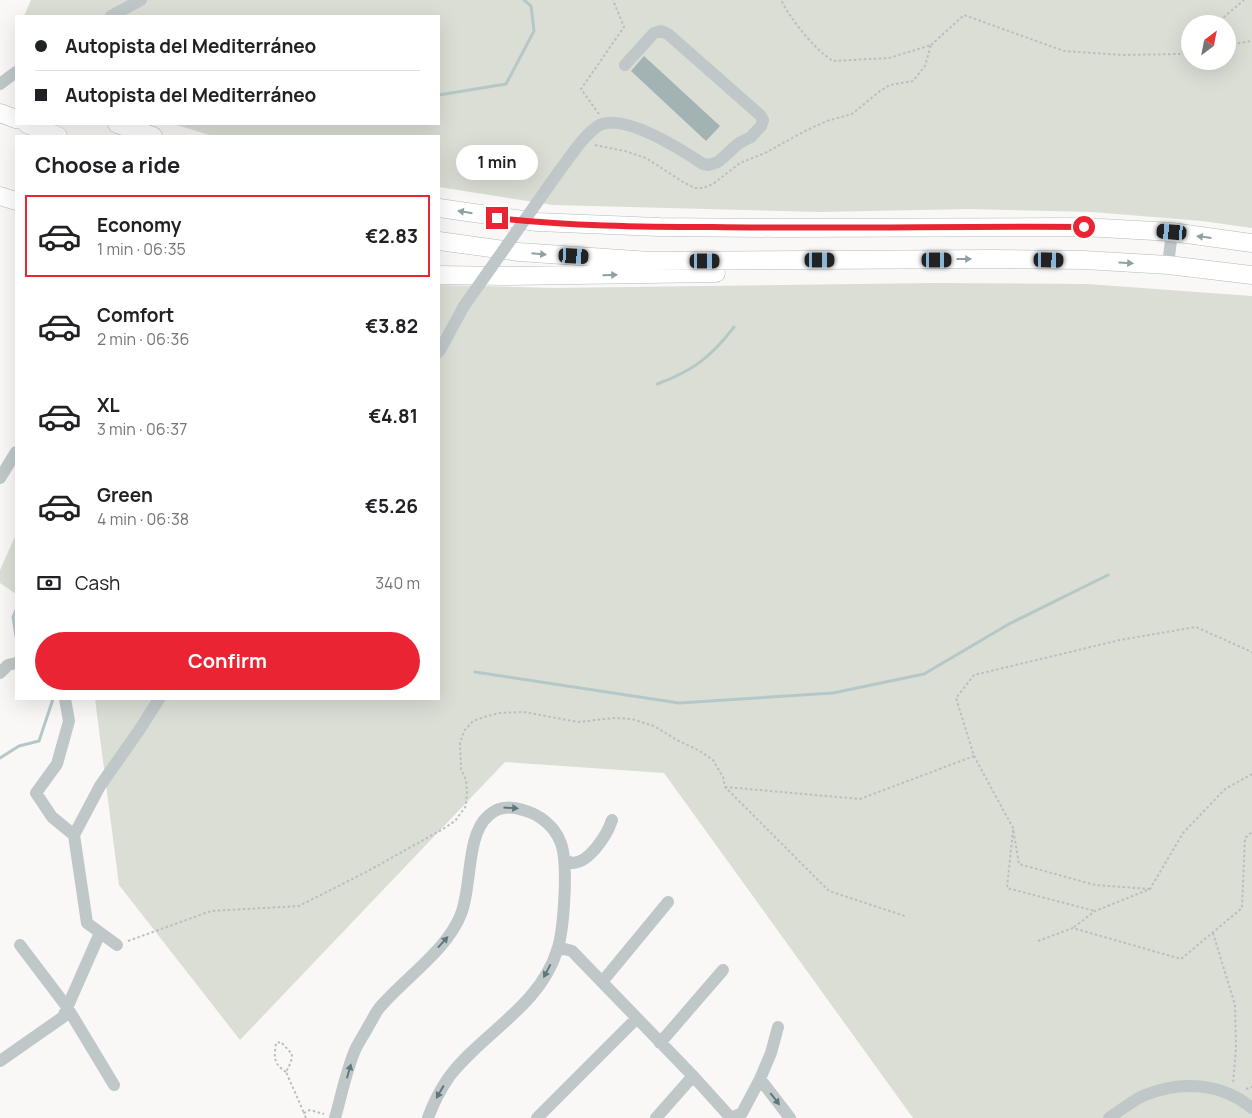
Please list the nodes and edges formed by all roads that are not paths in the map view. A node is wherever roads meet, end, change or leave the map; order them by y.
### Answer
1 (141, 0) edge
2 (113, 15) edge
3 (625, 65) dead end
4 (15, 73) edge
5 (0, 76) edge
6 (0, 84) edge
7 (15, 84) edge
8 (0, 113) edge
9 (15, 119) edge
10 (30, 125) edge
11 (120, 125) edge
12 (55, 135) edge
13 (150, 135) edge
14 (0, 196) edge
15 (15, 201) edge
16 (440, 208) edge
17 (1172, 232) junction
18 (440, 241) edge
19 (1252, 243) edge
20 (878, 260) junction
21 (1168, 265) junction
22 (440, 275) edge
23 (1252, 275) edge
24 (440, 350) edge
25 (15, 454) edge
26 (0, 478) edge
27 (15, 663) edge
28 (0, 673) edge
29 (65, 700) edge
30 (158, 700) edge
31 (612, 820) dead end
32 (74, 835) junction
33 (586, 857) junction
34 (564, 859) junction
35 (564, 890) junction
36 (668, 902) dead end
37 (100, 933) junction
38 (20, 945) dead end
39 (117, 945) road end
40 (557, 950) junction
41 (723, 970) dead end
42 (602, 982) junction
43 (67, 1008) junction
44 (637, 1018) junction
45 (778, 1027) dead end
46 (660, 1043) junction
47 (0, 1061) edge
48 (693, 1076) junction
49 (760, 1079) junction
50 (114, 1085) dead end
51 (1252, 1108) edge
52 (335, 1117) edge
53 (428, 1118) edge
54 (536, 1118) edge
55 (656, 1118) edge
56 (731, 1118) edge
57 (790, 1118) edge
58 (1109, 1118) edge

1 - 2 street
3 - 24 street, bridge
4 - 6 street, bridge
5 - 7 highway
8 - 9 highway
10 - 12 highway
11 - 13 highway
14 - 15 highway
17 -> 16 highway
19 -> 17 highway
17 - 21 street
18 -> 20 highway
20 -> 21 highway
22 -> 20 highway
21 - 23 highway
25 - 26 street
27 - 28 street
29 - 32 street
30 - 32 street
31 - 33 street
32 - 37 street
33 - 34 street
33 - 35 street
34 - 35 street
52 -> 34 street
35 - 40 street
36 - 42 street
37 - 39 street
37 - 43 street
38 - 43 street
40 - 42 street
40 -> 53 street
41 - 46 street
42 - 44 street
43 - 47 street
43 - 50 street
44 - 46 street
44 - 54 street
45 - 49 street
46 - 48 street
48 - 55 street
48 - 56 street
49 - 56 street
49 -> 57 street
51 - 58 street

